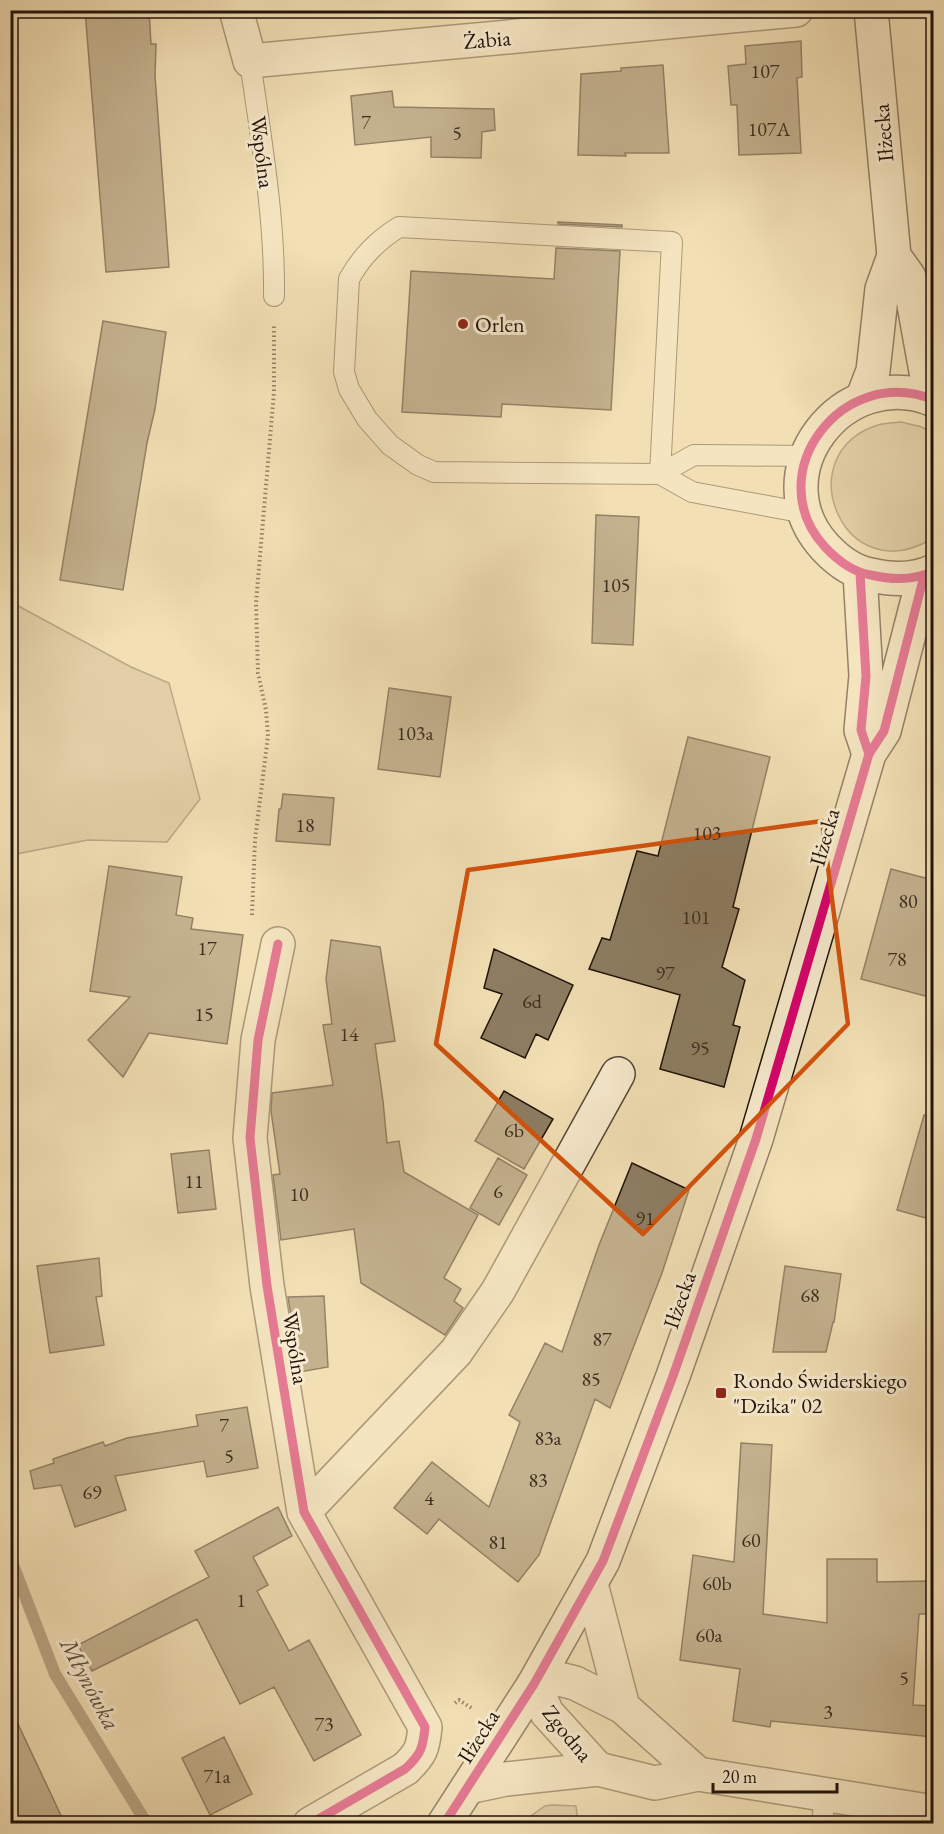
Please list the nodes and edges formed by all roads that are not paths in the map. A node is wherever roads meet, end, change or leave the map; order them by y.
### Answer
1 (236, 10) edge
2 (796, 10) edge
3 (871, 10) edge
4 (250, 62) junction
5 (894, 256) junction
6 (274, 296) road end
7 (863, 397) junction
8 (932, 400) edge
9 (806, 456) junction
10 (660, 474) junction
11 (805, 513) junction
12 (860, 573) junction
13 (928, 573) edge
14 (868, 754) junction
15 (276, 953) road end
16 (618, 1074) dead end
17 (304, 1512) junction
18 (591, 1584) junction
19 (534, 1684) junction
20 (623, 1707) junction
21 (425, 1727) joint
22 (598, 1769) junction
23 (698, 1774) junction
24 (468, 1787) junction
25 (823, 1810) edge
26 (933, 1812) edge
27 (310, 1824) edge
28 (444, 1824) edge

1 - 4 street, Wspólna
2 - 4 street, Żabia
3 - 5 street, Iłżecka
4 - 6 lane, Wspólna
5 - 7 street, Iłżecka
5 - 8 street, Iłżecka
7 - 8 street
7 - 9 street
9 - 10 lane
9 - 11 street
10 - 10 lane
10 - 11 lane
11 - 12 street
12 - 13 street
12 - 14 street, Iłżecka
13 - 14 street, Iłżecka
14 - 18 street, Iłżecka
15 - 17 street, Wspólna
16 - 17 street
17 - 21 street, Wspólna
18 - 19 street, Iłżecka
18 - 20 street
19 - 20 street, Zgodna
19 - 22 street, Zgodna
19 - 24 street, Iłżecka
20 - 23 street, Zgodna
21 - 27 street, Iłżecka
22 - 23 street, Zgodna
22 - 24 street, Zgodna
23 - 25 street, Zgodna
24 - 28 street, Iłżecka
25 - 26 street, Zgodna

